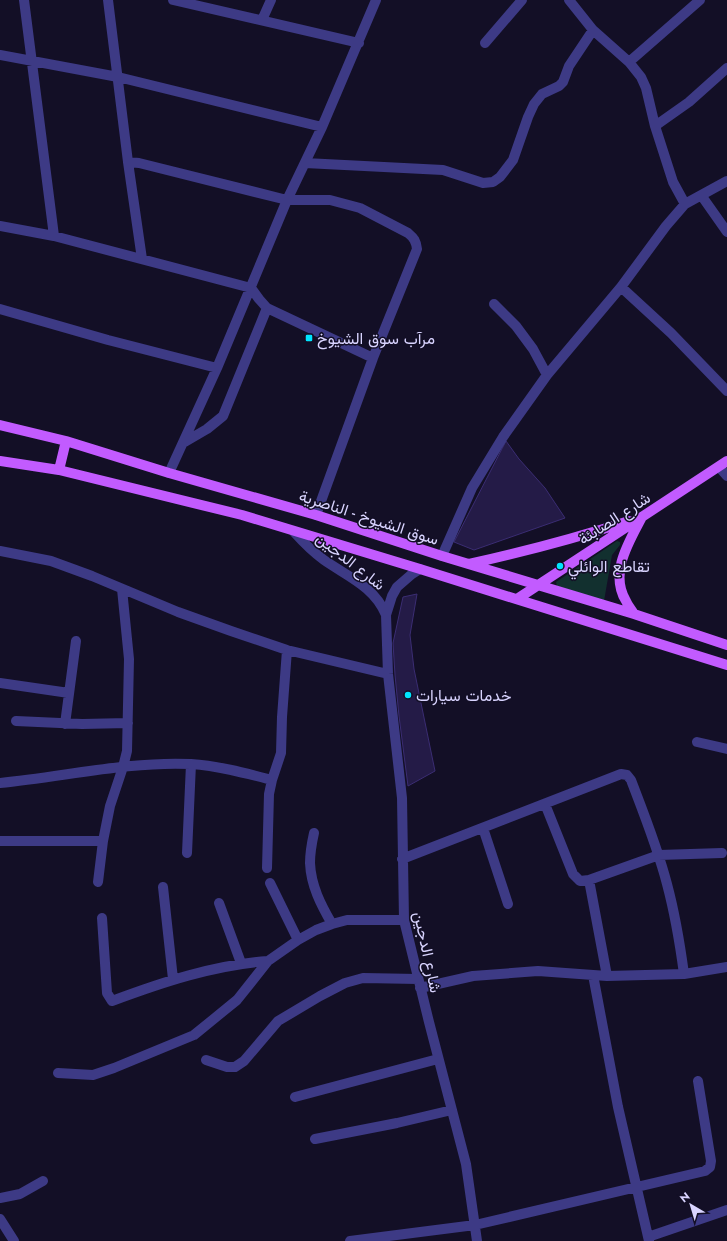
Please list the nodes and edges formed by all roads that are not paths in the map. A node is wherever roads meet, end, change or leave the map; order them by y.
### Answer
1 (24, 0) edge
2 (108, 0) edge
3 (174, 0) edge
4 (271, 0) edge
5 (376, 0) edge
6 (522, 0) edge
7 (569, 0) edge
8 (700, 0) edge
9 (262, 20) junction
10 (593, 30) junction
11 (359, 43) junction
12 (485, 43) dead end
13 (0, 55) edge
14 (32, 60) junction
15 (629, 62) junction
16 (727, 68) edge
17 (118, 77) junction
18 (655, 126) junction
19 (322, 127) junction
20 (128, 162) junction
21 (304, 163) junction
22 (727, 181) edge
23 (702, 195) junction
24 (287, 200) junction
25 (685, 204) junction
26 (0, 226) edge
27 (727, 232) edge
28 (54, 236) junction
29 (142, 259) junction
30 (621, 287) junction
31 (251, 288) junction
32 (494, 304) dead end
33 (267, 308) junction
34 (0, 309) edge
35 (373, 358) junction
36 (217, 368) junction
37 (547, 375) junction
38 (727, 391) edge
39 (0, 425) edge
40 (66, 441) junction
41 (183, 443) junction
42 (0, 461) edge
43 (723, 464) edge
44 (59, 470) junction
45 (169, 473) junction
46 (727, 476) edge
47 (316, 515) junction
48 (642, 517) junction
49 (294, 532) junction
50 (0, 552) edge
51 (442, 556) junction
52 (468, 564) junction
53 (420, 569) junction
54 (537, 586) junction
55 (122, 589) junction
56 (517, 599) junction
57 (634, 614) junction
58 (386, 615) junction
59 (76, 641) dead end
60 (727, 645) edge
61 (287, 650) junction
62 (727, 665) edge
63 (388, 674) junction
64 (0, 683) edge
65 (69, 693) junction
66 (16, 721) dead end
67 (128, 723) junction
68 (65, 724) junction
69 (697, 742) dead end
70 (727, 749) edge
71 (191, 764) junction
72 (123, 767) junction
73 (272, 780) junction
74 (0, 783) edge
75 (545, 804) junction
76 (483, 828) junction
77 (314, 832) dead end
78 (0, 841) edge
79 (103, 841) junction
80 (187, 853) dead end
81 (722, 853) dead end
82 (659, 855) junction
83 (402, 859) junction
84 (267, 868) dead end
85 (589, 880) junction
86 (98, 882) dead end
87 (270, 884) dead end
88 (163, 887) dead end
89 (219, 903) dead end
90 (508, 904) dead end
91 (102, 918) dead end
92 (404, 920) junction
93 (332, 924) junction
94 (298, 940) junction
95 (268, 961) junction
96 (242, 963) junction
97 (727, 967) edge
98 (684, 974) junction
99 (593, 975) junction
100 (607, 976) junction
101 (173, 979) junction
102 (419, 984) junction
103 (438, 1059) junction
104 (206, 1060) dead end
105 (58, 1073) dead end
106 (698, 1081) dead end
107 (295, 1097) dead end
108 (452, 1110) junction
109 (315, 1139) dead end
110 (43, 1182) dead end
111 (636, 1186) junction
112 (0, 1198) edge
113 (727, 1210) edge
114 (0, 1219) edge
115 (475, 1225) junction
116 (648, 1239) edge
117 (14, 1241) edge
118 (350, 1241) edge
119 (477, 1241) edge

1 - 14 street
2 - 17 street
3 - 9 street
4 - 9 street
5 - 11 street
6 - 12 street
7 - 10 street
8 - 15 street
9 - 11 street
10 - 15 street
10 - 21 street
11 - 19 street
13 - 14 street
14 - 17 street
14 - 28 street
15 - 18 street
16 - 18 street
17 - 19 street
17 - 20 street
18 - 25 street
19 - 21 street
20 - 24 street
20 - 29 street
21 - 24 street
22 - 23 street
23 - 25 street
23 - 27 street
24 - 31 street
24 - 35 street
25 - 30 street
26 - 28 street
28 - 29 street
29 - 31 street
30 - 37 street
30 - 38 street
31 - 33 street
31 - 36 street
32 - 37 street
33 - 35 street
33 - 41 street
34 - 36 street
35 - 47 street
36 - 41 street
37 - 51 street
39 - 40 main road, سوق الشيوخ - الناصرية
40 - 44 main road
40 - 45 main road, سوق الشيوخ - الناصرية
41 - 45 street
42 - 44 main road, سوق الشيوخ - الناصرية
43 - 46 street
43 - 48 main road, شارع الصابئة
44 - 49 main road, سوق الشيوخ - الناصرية
45 - 47 main road, سوق الشيوخ - الناصرية
47 - 51 main road, سوق الشيوخ - الناصرية
48 - 52 main road
48 - 54 main road, شارع الصابئة
48 - 57 main road
49 - 53 main road, سوق الشيوخ - الناصرية
49 - 58 street, شارع الدجين
50 - 55 street
51 - 52 main road, سوق الشيوخ - الناصرية
52 - 54 main road, سوق الشيوخ - الناصرية
53 - 56 main road, سوق الشيوخ - الناصرية
53 - 58 street, شارع الدجين
54 - 56 main road, شارع الصابئة
54 - 57 main road, سوق الشيوخ - الناصرية
55 - 61 street
55 - 67 street
56 - 62 main road, سوق الشيوخ - الناصرية
57 - 60 main road, سوق الشيوخ - الناصرية
58 - 63 street, شارع الدجين
59 - 65 street
61 - 63 street
61 - 73 street
63 - 83 street, شارع الدجين
64 - 65 street
65 - 68 street
66 - 68 street
67 - 68 street
67 - 72 street
69 - 70 street
71 - 72 street
71 - 73 street
71 - 80 street
72 - 74 street
72 - 79 street
73 - 84 street
75 - 76 street
75 - 82 street
75 - 85 street
76 - 83 street
76 - 90 street
77 - 93 street
78 - 79 street
79 - 86 street
81 - 82 street
82 - 85 street
82 - 98 street
83 - 92 street, شارع الدجين
85 - 100 street
87 - 94 street
88 - 101 street
89 - 96 street
91 - 101 street
92 - 93 street
92 - 102 street, شارع الدجين
93 - 94 street
94 - 95 street
95 - 96 street
95 - 105 street
96 - 101 street
97 - 98 street
98 - 100 street
99 - 100 street
99 - 102 street
99 - 111 street
102 - 103 street, شارع الدجين
102 - 104 street
103 - 107 street
103 - 108 street, شارع الدجين
106 - 111 street
108 - 109 street
108 - 115 street, شارع الدجين
110 - 112 street
111 - 115 street
111 - 116 street
113 - 116 street
114 - 117 street
115 - 118 street
115 - 119 street, شارع الدجين

